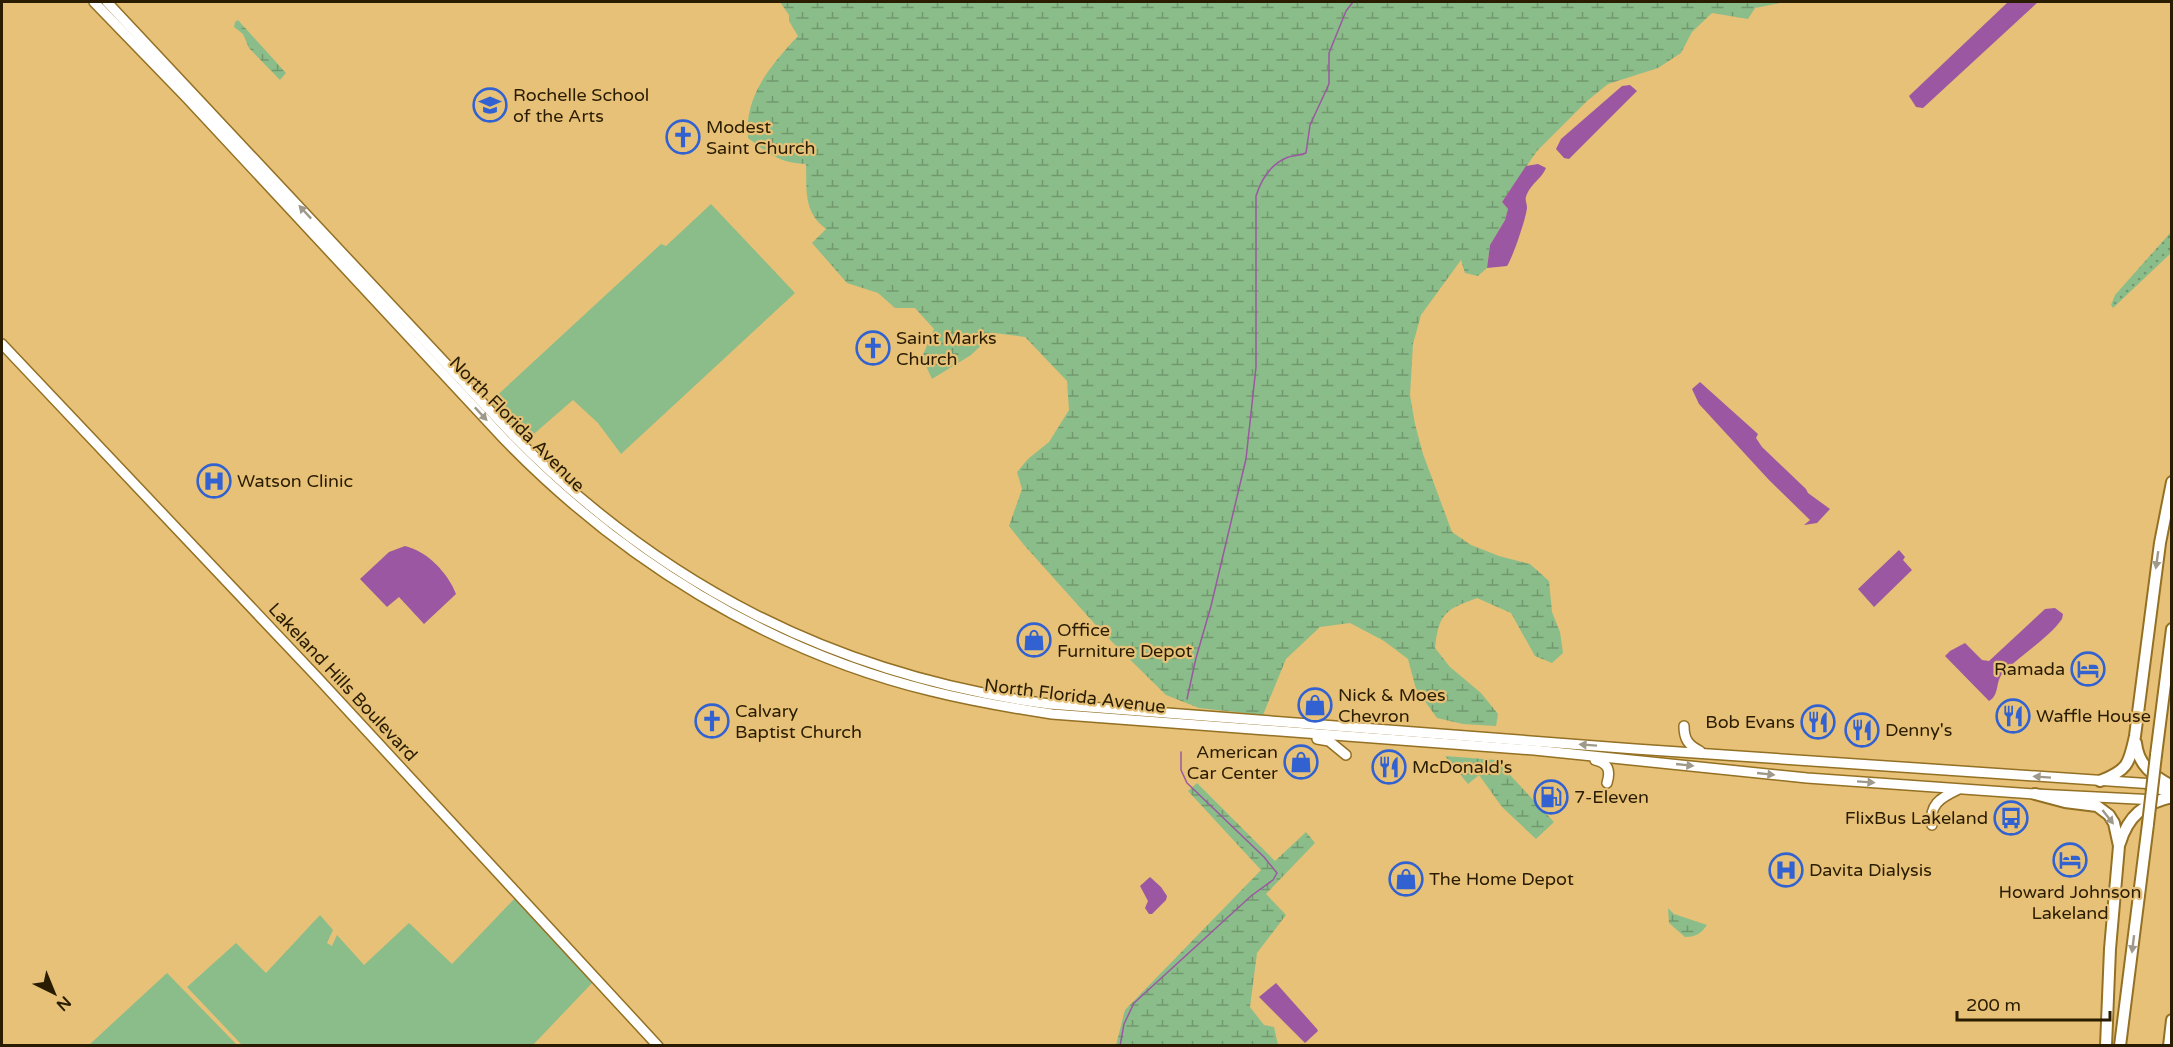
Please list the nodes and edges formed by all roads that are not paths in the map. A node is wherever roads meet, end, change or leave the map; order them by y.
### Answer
1 (94, 2) edge
2 (107, 2) edge
3 (359, 276) junction
4 (2, 344) edge
5 (424, 352) junction
6 (468, 386) junction
7 (2172, 482) edge
8 (2172, 629) edge
9 (981, 702) junction
10 (1061, 706) junction
11 (1152, 713) junction
12 (1081, 716) junction
13 (1237, 719) junction
14 (1161, 723) junction
15 (1684, 726) dead end
16 (1345, 731) junction
17 (1286, 732) junction
18 (2135, 736) junction
19 (1534, 750) junction
20 (1704, 753) junction
21 (1346, 755) dead end
22 (2100, 781) junction
23 (1607, 783) dead end
24 (2149, 784) joint
25 (1959, 789) junction
26 (2171, 791) edge
27 (2035, 794) junction
28 (2141, 799) junction
29 (2158, 800) junction
30 (1932, 825) dead end
31 (2119, 846) junction
32 (2172, 1020) edge
33 (658, 1046) edge
34 (2106, 1046) edge
35 (2120, 1046) edge
36 (2169, 1046) edge

1 - 3 main road
3 -> 2 main road, North Florida Avenue
3 - 5 main road, North Florida Avenue
3 - 6 main road, North Florida Avenue
4 - 33 main road, Lakeland Hills Boulevard
5 - 6 main road
5 -> 9 main road, North Florida Avenue
6 - 10 main road, North Florida Avenue
7 -> 18 highway
8 -> 35 highway, bridge
9 - 10 main road
9 - 12 main road, North Florida Avenue
10 - 11 main road, North Florida Avenue
11 - 12 main road
11 - 13 main road, North Florida Avenue
12 - 14 main road, North Florida Avenue
13 - 14 main road
13 - 16 main road, North Florida Avenue
14 - 17 main road, North Florida Avenue
15 - 20 main road
16 - 17 main road, North Florida Avenue
16 - 19 main road
20 -> 16 main road
17 - 21 main road
18 - 22 highway
18 - 26 highway
19 - 23 main road
19 -> 25 main road
22 -> 20 main road
22 - 24 main road
24 - 26 highway
25 - 27 main road
25 - 30 main road
26 - 28 highway
26 - 29 highway
27 - 28 main road
27 -> 31 highway
28 - 29 main road
29 - 31 highway
31 - 34 highway
32 - 36 highway

